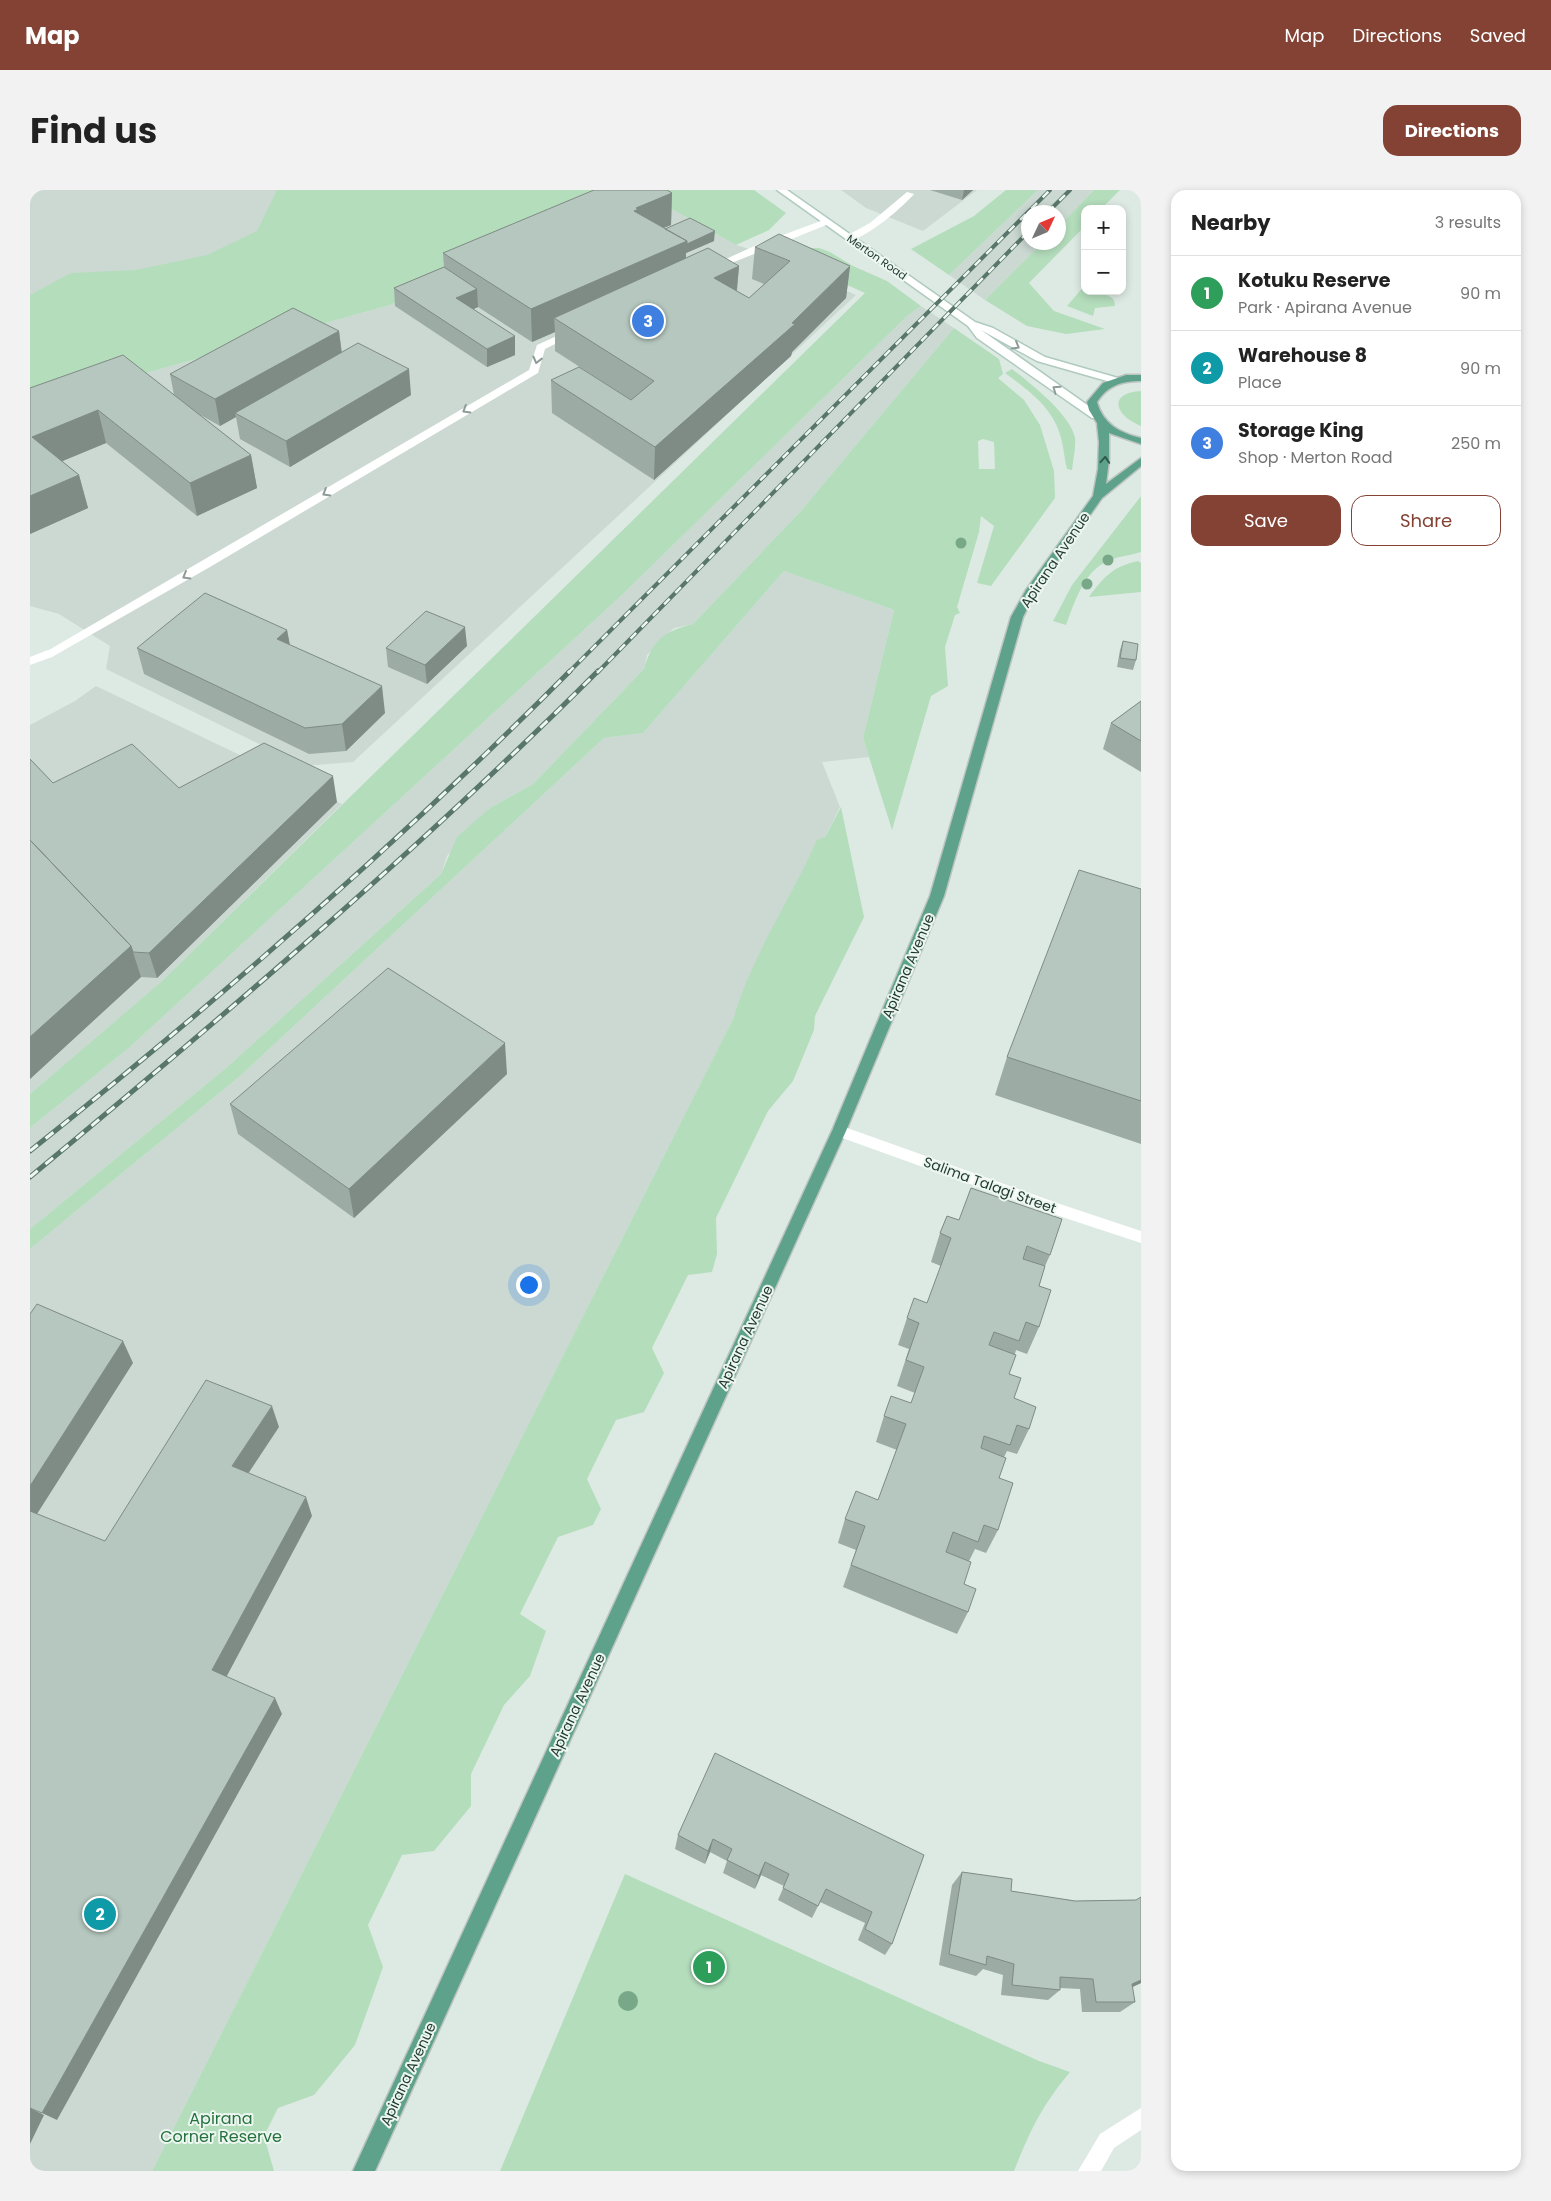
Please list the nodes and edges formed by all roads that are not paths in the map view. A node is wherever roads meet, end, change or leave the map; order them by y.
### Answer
1 (781, 190) edge
2 (910, 194) dead end
3 (826, 222) junction
4 (849, 238) junction
5 (699, 273) edge
6 (972, 324) junction
7 (585, 326) edge
8 (1141, 371) edge
9 (1125, 377) junction
10 (1141, 378) edge
11 (1114, 380) junction
12 (1099, 420) junction
13 (1141, 441) edge
14 (1141, 461) edge
15 (1098, 496) junction
16 (30, 661) edge
17 (839, 1131) junction
18 (1141, 1237) edge
19 (1141, 2118) edge
20 (364, 2171) edge
21 (1089, 2171) edge

1 - 3 main road, Merton Road
2 - 4 main road
3 - 4 main road, Merton Road
3 - 5 main road
4 - 6 main road, Merton Road
6 -> 11 main road, Merton Road
12 -> 6 main road, Merton Road
7 -> 16 main road
8 - 9 main road
9 - 10 main road
9 - 11 main road
11 - 12 main road, Apirana Avenue
12 - 13 main road
15 -> 12 main road, Apirana Avenue
14 - 15 main road, Apirana Avenue
15 - 17 main road, Apirana Avenue
17 - 18 main road, Salima Talagi Street
17 - 20 main road, Apirana Avenue
19 - 21 main road

